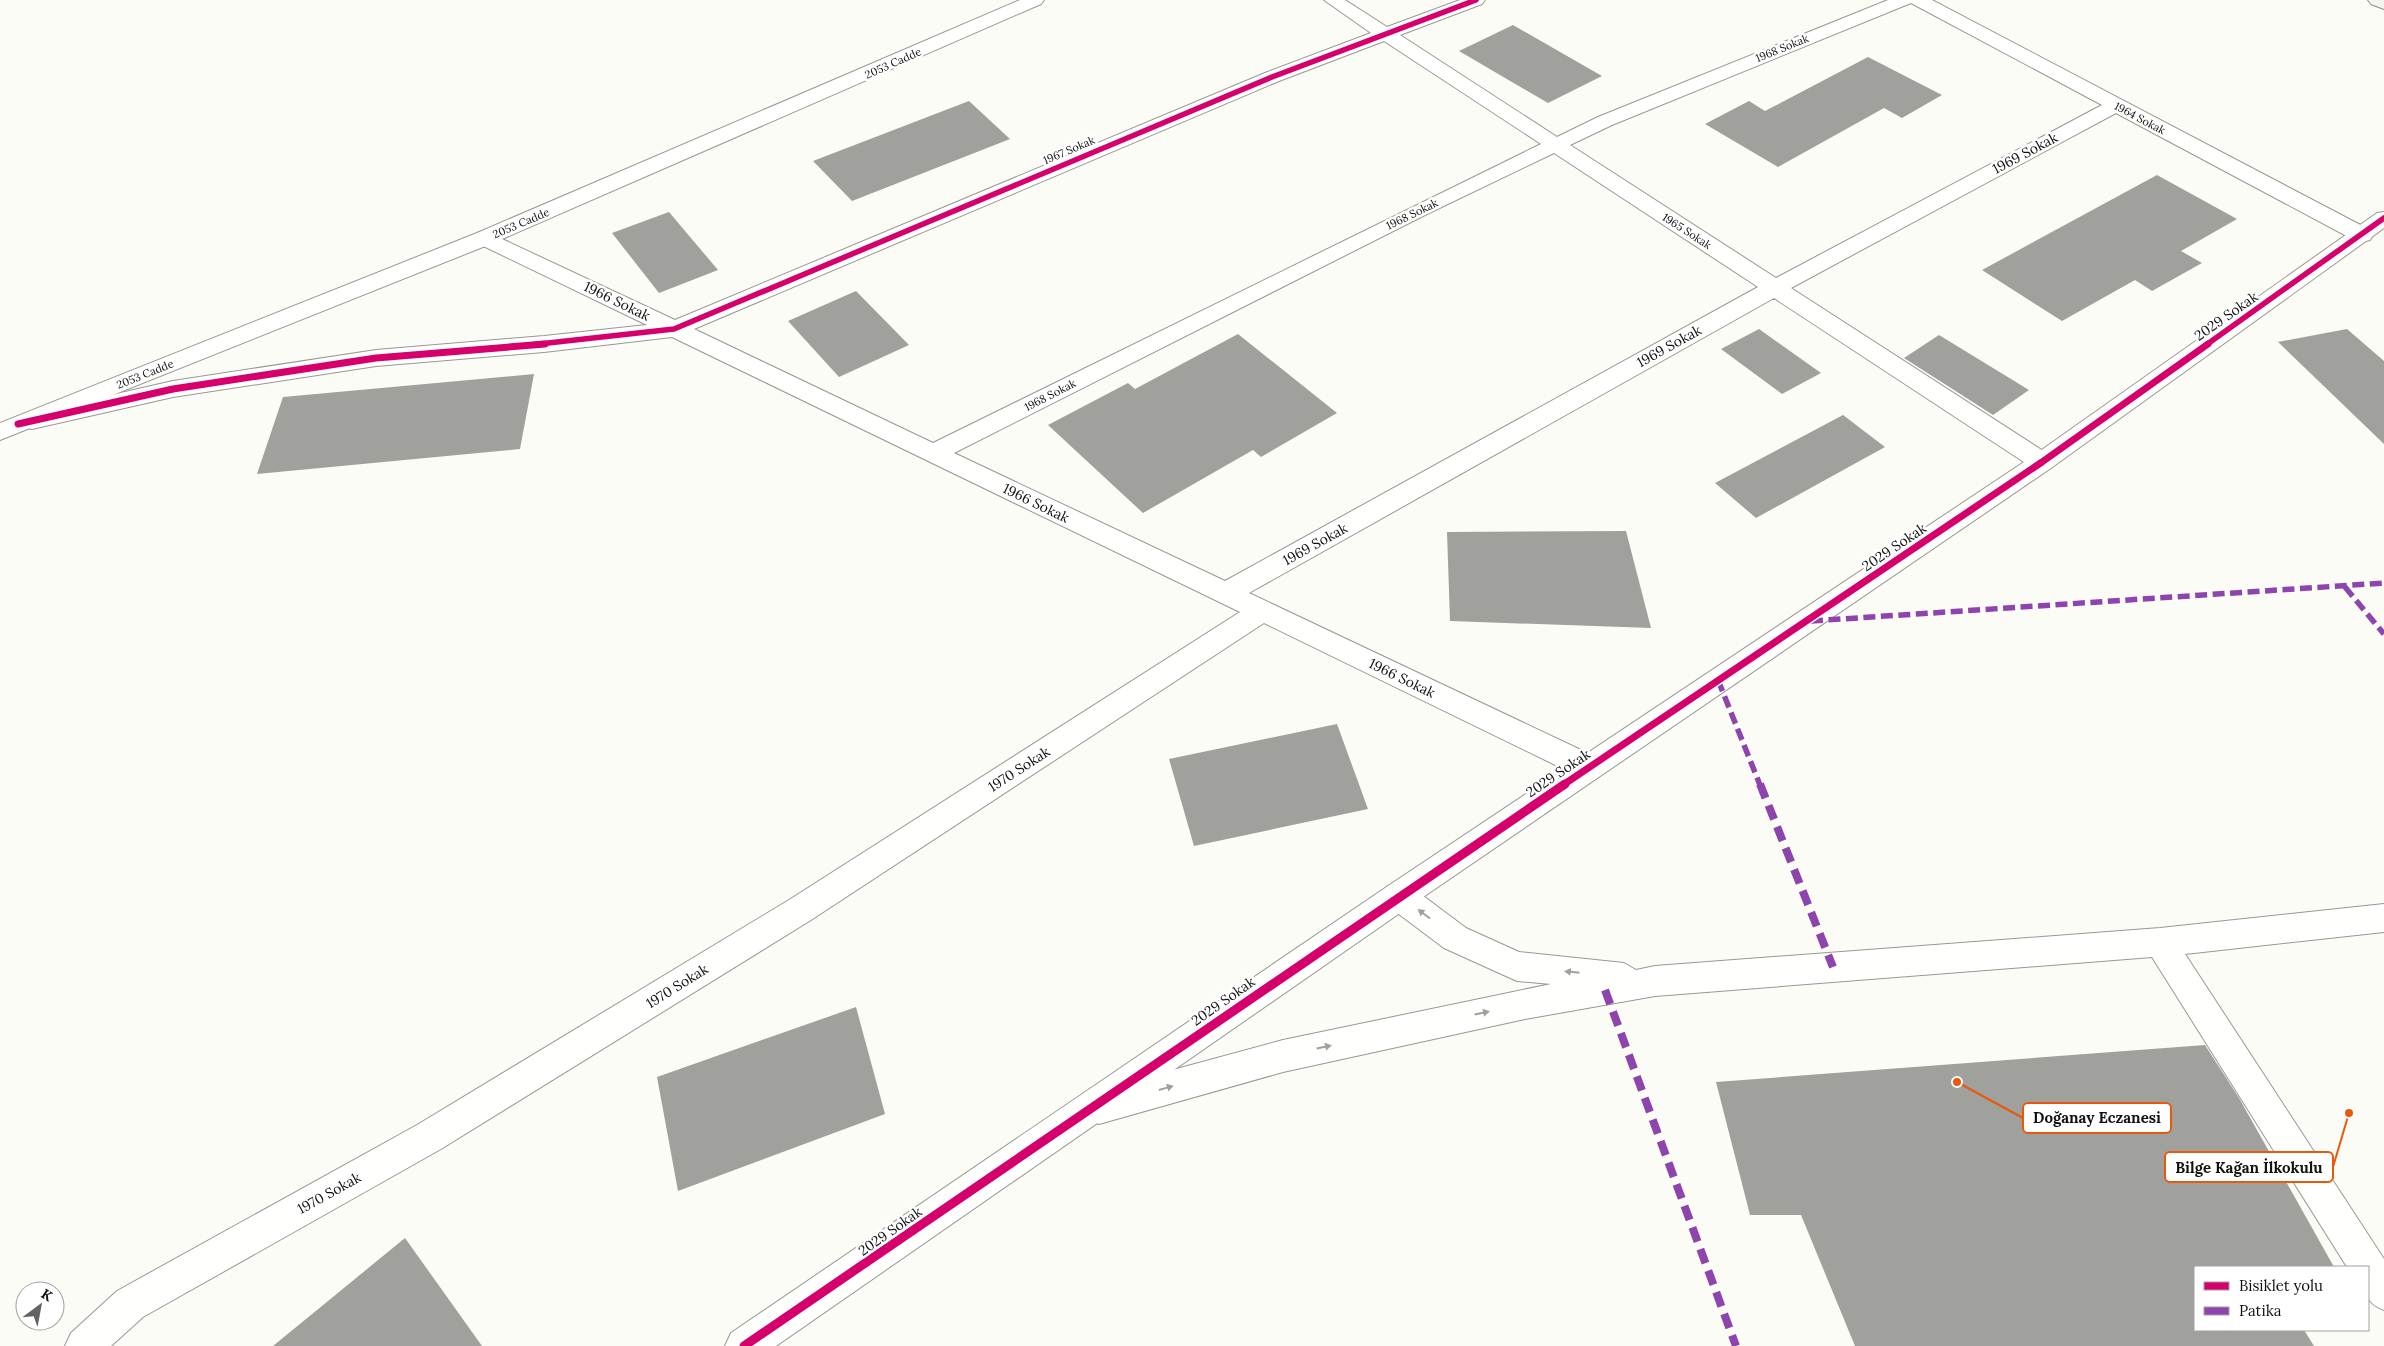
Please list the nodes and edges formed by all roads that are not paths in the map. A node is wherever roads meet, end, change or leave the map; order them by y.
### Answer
1 (1036, 0) edge
2 (1333, 0) edge
3 (1476, 0) edge
4 (1904, 0) edge
5 (1918, 0) edge
6 (2377, 0) edge
7 (2384, 4) edge
8 (1387, 35) junction
9 (2116, 105) junction
10 (1555, 145) junction
11 (2373, 226) edge
12 (485, 238) junction
13 (1774, 288) junction
14 (674, 329) junction
15 (9, 428) edge
16 (933, 453) junction
17 (2042, 462) junction
18 (1226, 594) junction
19 (1262, 612) junction
20 (1588, 768) junction
21 (1398, 896) junction
22 (2384, 918) edge
23 (2160, 942) junction
24 (1655, 982) junction
25 (1086, 1111) junction
26 (2367, 1266) edge
27 (2369, 1269) edge
28 (2384, 1292) edge
29 (84, 1346) edge
30 (744, 1346) edge

1 - 12 street, 2053 Cadde
2 - 8 street, 1965 Sokak
3 - 8 street, 1967 Sokak
4 - 10 street, 1968 Sokak
5 - 9 street, 1964 Sokak
6 - 7 main road
8 - 10 street, 1965 Sokak
8 - 14 street, 1967 Sokak
9 - 11 street, 1964 Sokak
9 - 13 street, 1969 Sokak
10 - 13 street, 1965 Sokak
10 - 16 street, 1968 Sokak
11 - 17 street, 2029 Sokak
12 - 14 street, 1966 Sokak
12 - 15 street, 2053 Cadde
13 - 17 street, 1965 Sokak
13 - 18 street, 1969 Sokak
14 - 15 street, 1967 Sokak
14 - 16 street, 1966 Sokak
16 - 18 street, 1966 Sokak
17 - 20 street, 2029 Sokak
18 - 19 street, 1966 Sokak
19 - 20 street, 1966 Sokak
19 - 29 street, 1970 Sokak
20 - 21 street, 2029 Sokak
24 -> 21 street
21 - 25 street, 2029 Sokak
22 - 23 street
23 - 24 street
23 - 26 street
25 -> 24 street
25 - 30 street, 2029 Sokak
27 - 28 street

